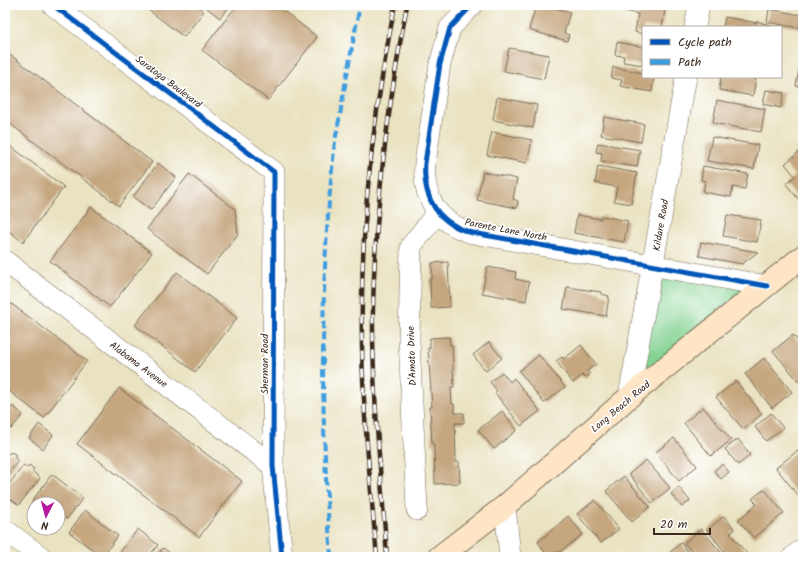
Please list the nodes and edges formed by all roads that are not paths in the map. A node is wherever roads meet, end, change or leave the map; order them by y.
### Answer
1 (53, 5) edge
2 (472, 5) edge
3 (699, 5) edge
4 (695, 26) edge
5 (686, 78) edge
6 (274, 172) joint
7 (438, 212) junction
8 (5, 261) edge
9 (801, 262) edge
10 (653, 265) junction
11 (767, 286) junction
12 (629, 397) junction
13 (273, 466) junction
14 (505, 506) junction
15 (417, 510) dead end
16 (5, 530) edge
17 (803, 549) edge
18 (40, 557) edge
19 (282, 557) edge
20 (440, 557) edge
21 (510, 557) edge
22 (793, 557) edge

1 - 6 street, Saratoga Boulevard
2 - 7 street, Parente Lane North
3 - 4 street
5 - 10 street, Kildare Road
6 - 13 street, Sherman Road
7 - 10 street, Parente Lane North
7 - 15 street, D'Amato Drive
8 - 13 street, Alabama Avenue
9 - 11 main road, Long Beach Road
10 - 11 street, Parente Lane North
10 - 12 street, Kildare Road
11 - 12 main road, Long Beach Road
12 - 14 main road, Long Beach Road
13 - 19 street, Sherman Road
14 - 20 main road, Long Beach Road
14 - 21 street
16 - 18 street
17 - 22 street

